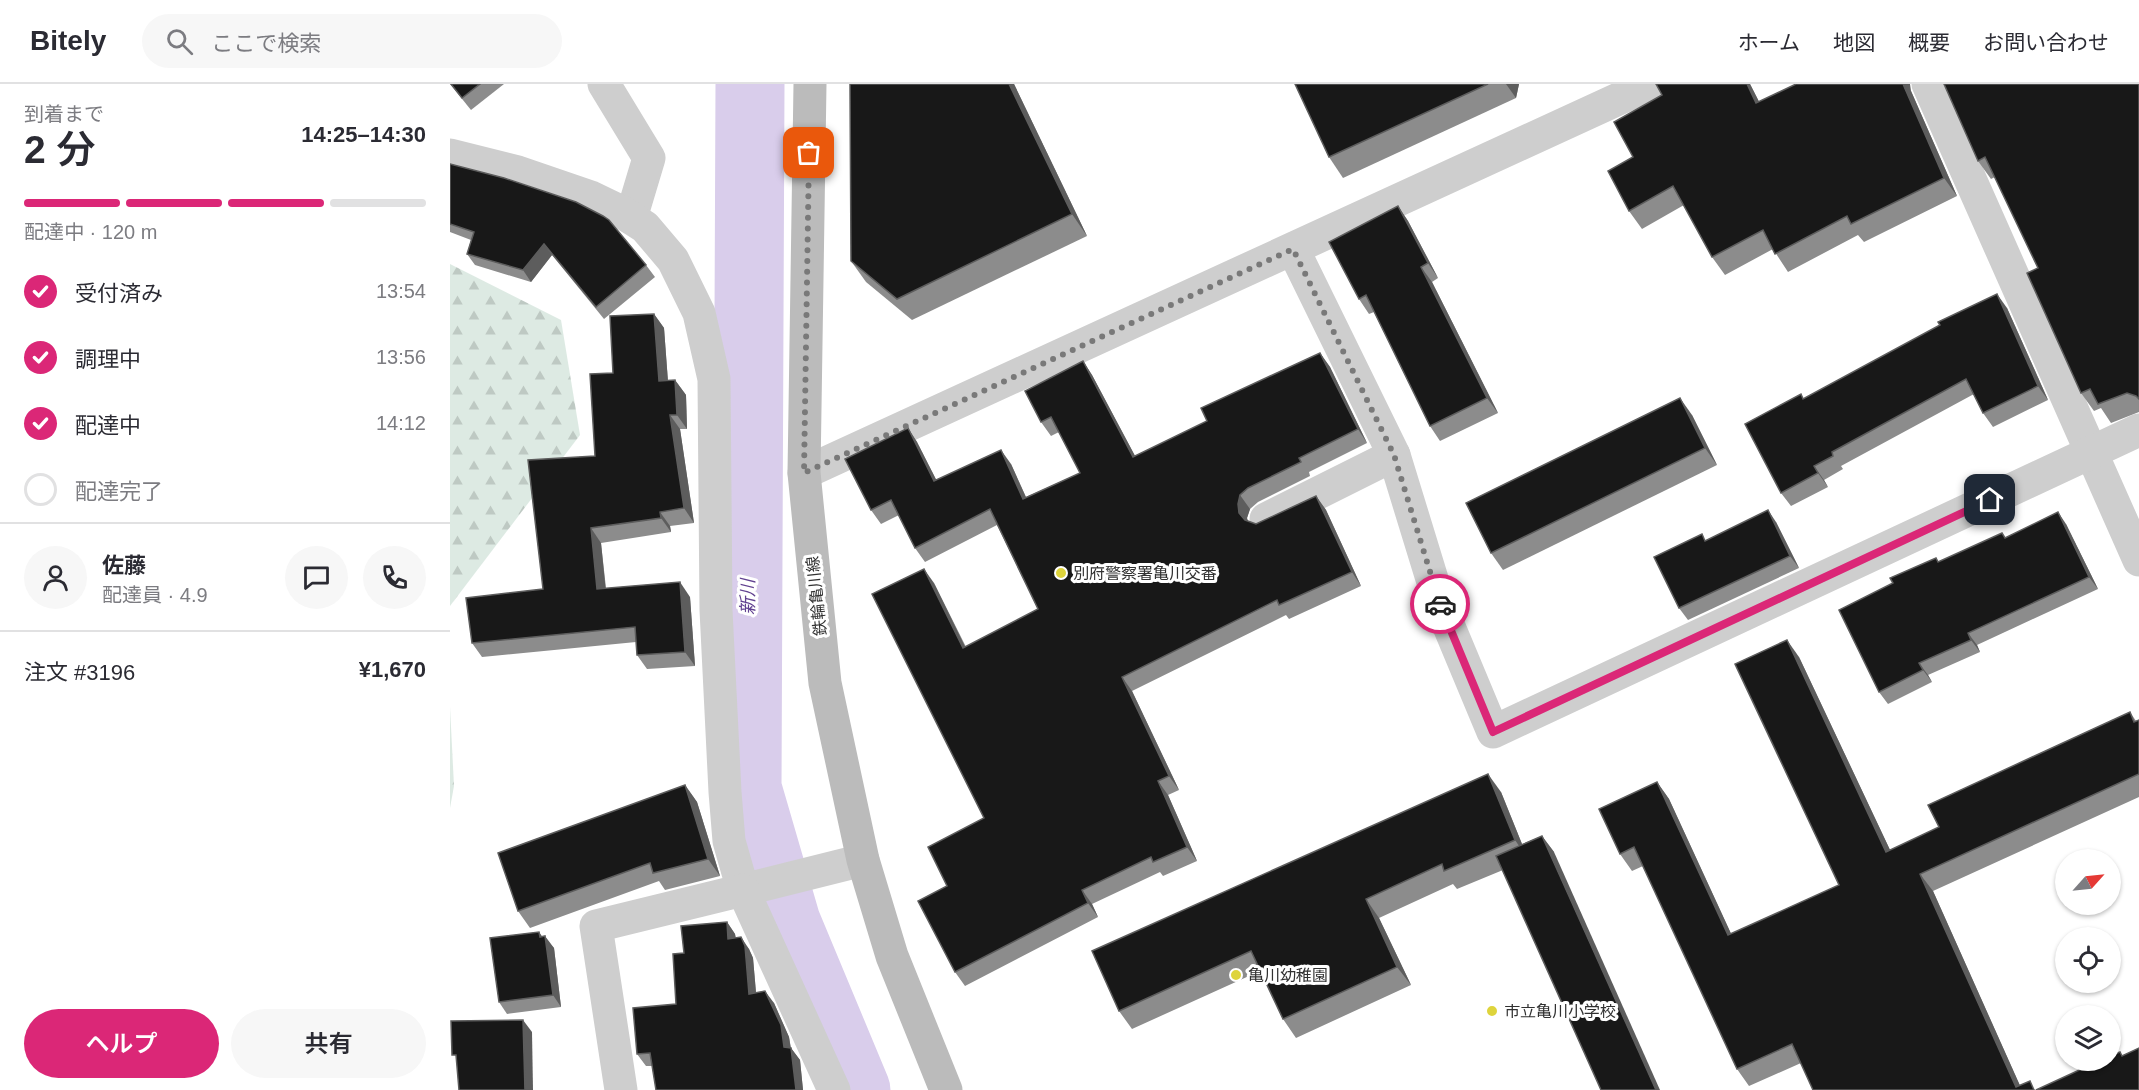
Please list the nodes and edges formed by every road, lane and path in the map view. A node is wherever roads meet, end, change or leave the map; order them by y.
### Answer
1 (604, 84) edge
2 (810, 84) edge
3 (1651, 84) edge
4 (1928, 84) edge
5 (450, 155) edge
6 (631, 218) junction
7 (1293, 249) junction
8 (2139, 430) edge
9 (2092, 453) junction
10 (1394, 455) junction
11 (804, 473) junction
12 (1266, 519) edge
13 (2139, 560) edge
14 (863, 860) junction
15 (743, 890) junction
16 (621, 1090) edge
17 (834, 1090) edge
18 (946, 1090) edge

1 - 6 street
2 - 11 main road, 鉄輪亀川線
3 - 7 street
4 - 9 street
5 - 6 street
6 - 15 street
7 - 10 street
7 - 11 street
8 - 9 street
9 - 10 street
9 - 13 street
10 - 12 street
11 - 14 main road, 鉄輪亀川線
14 - 15 street
14 - 18 main road, 鉄輪亀川線
15 - 16 street
15 - 17 street

